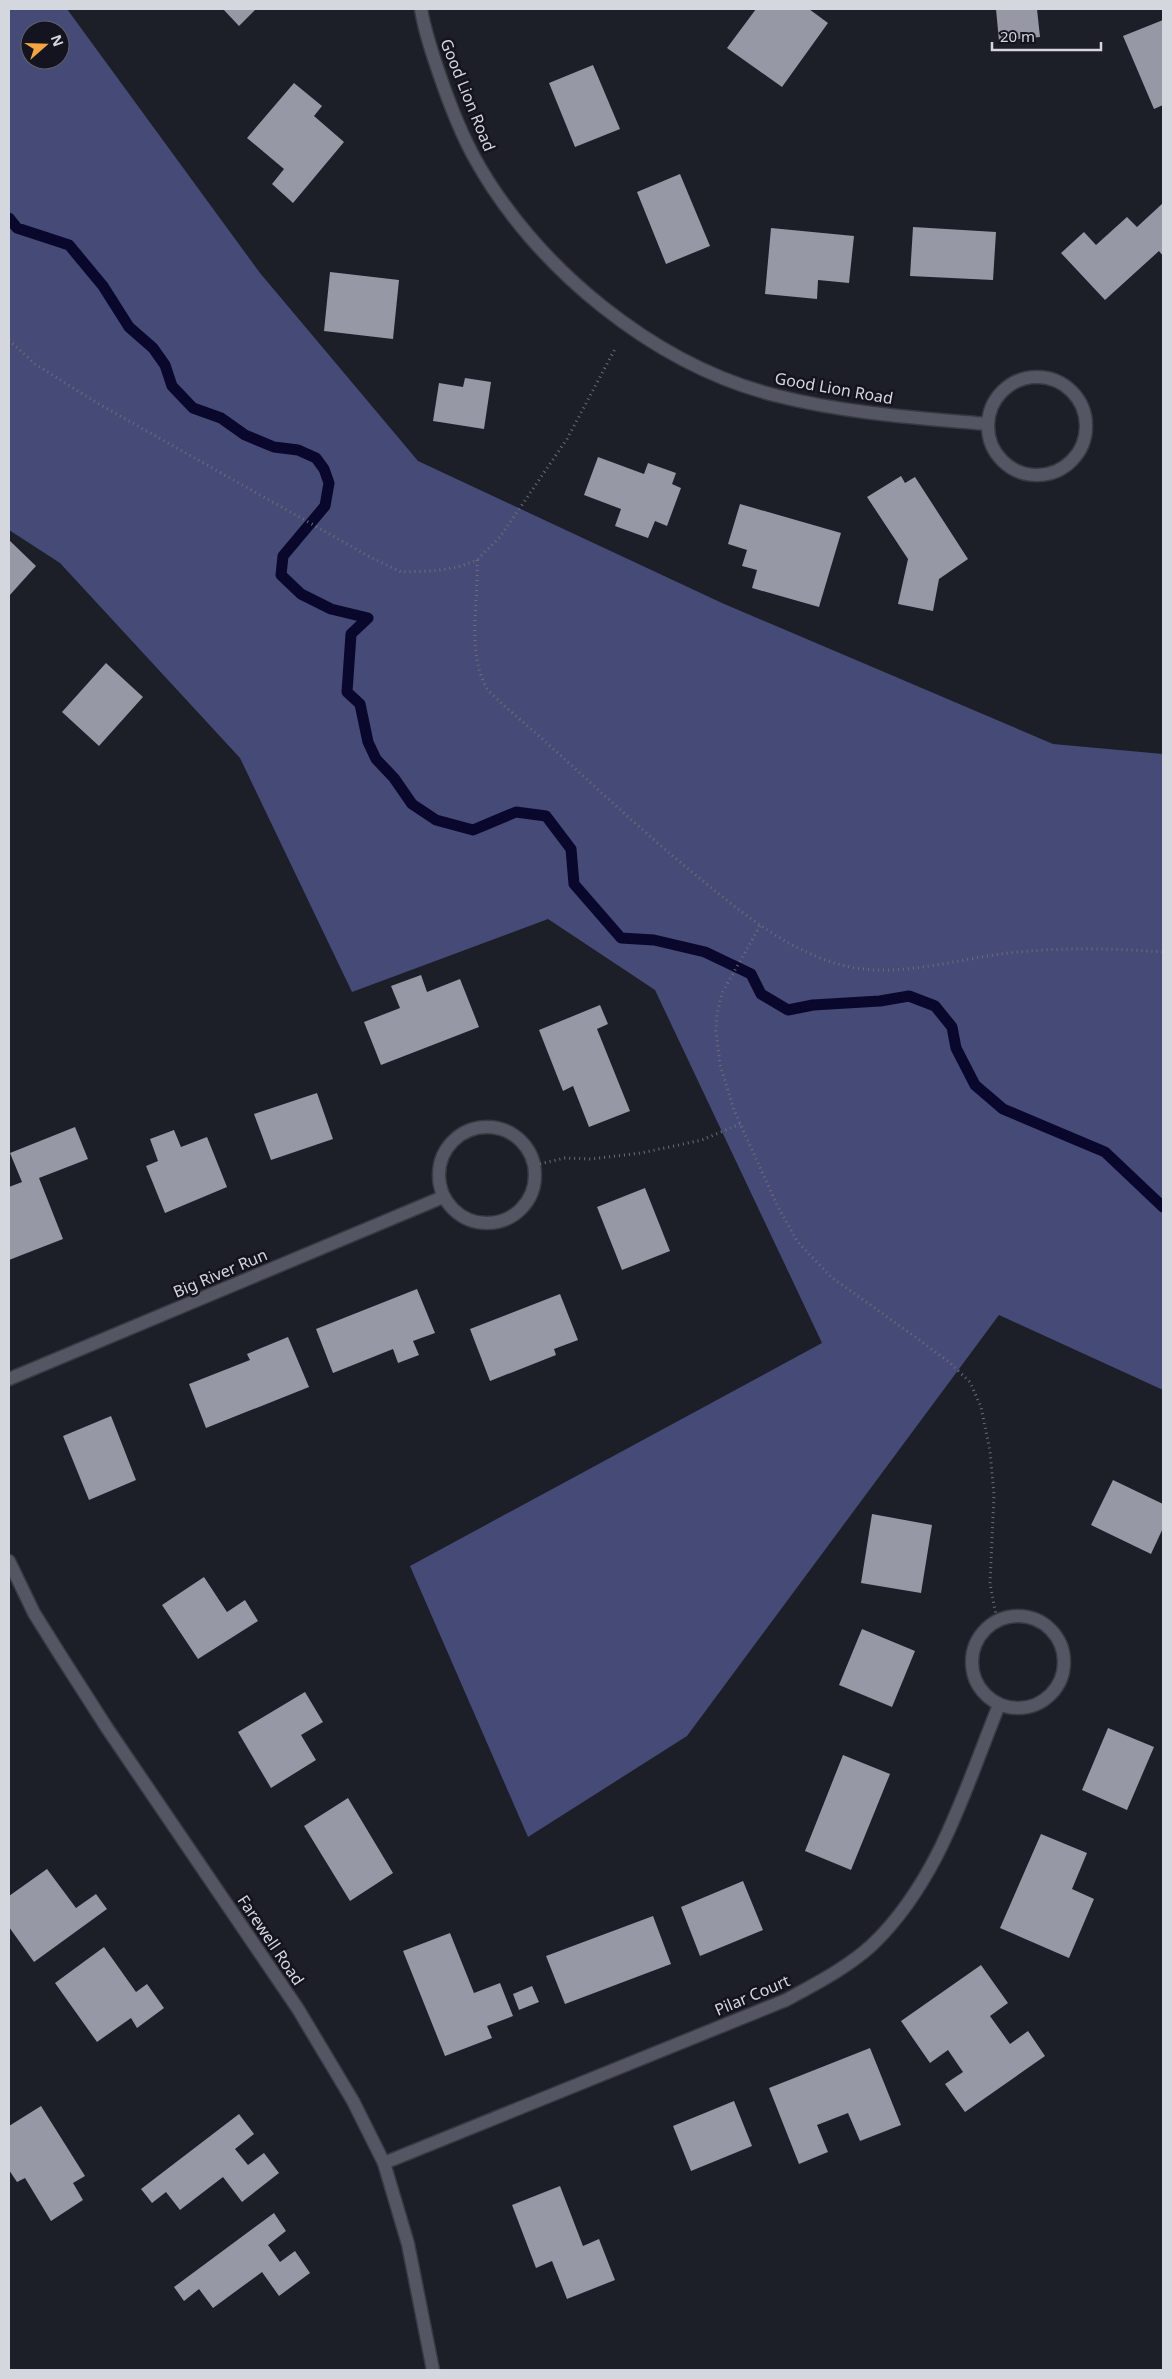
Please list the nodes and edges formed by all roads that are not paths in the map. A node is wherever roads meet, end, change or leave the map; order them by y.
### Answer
1 (421, 9) edge
2 (987, 424) junction
3 (443, 1197) junction
4 (9, 1379) edge
5 (9, 1561) edge
6 (998, 1705) junction
7 (384, 2163) junction
8 (433, 2370) edge

1 - 2 street, Good Lion Road
2 - 2 street
3 - 3 street
3 - 4 street, Big River Run
5 - 7 street, Farewell Road
6 - 6 street
6 - 7 street, Pilar Court
7 - 8 street, Farewell Road

